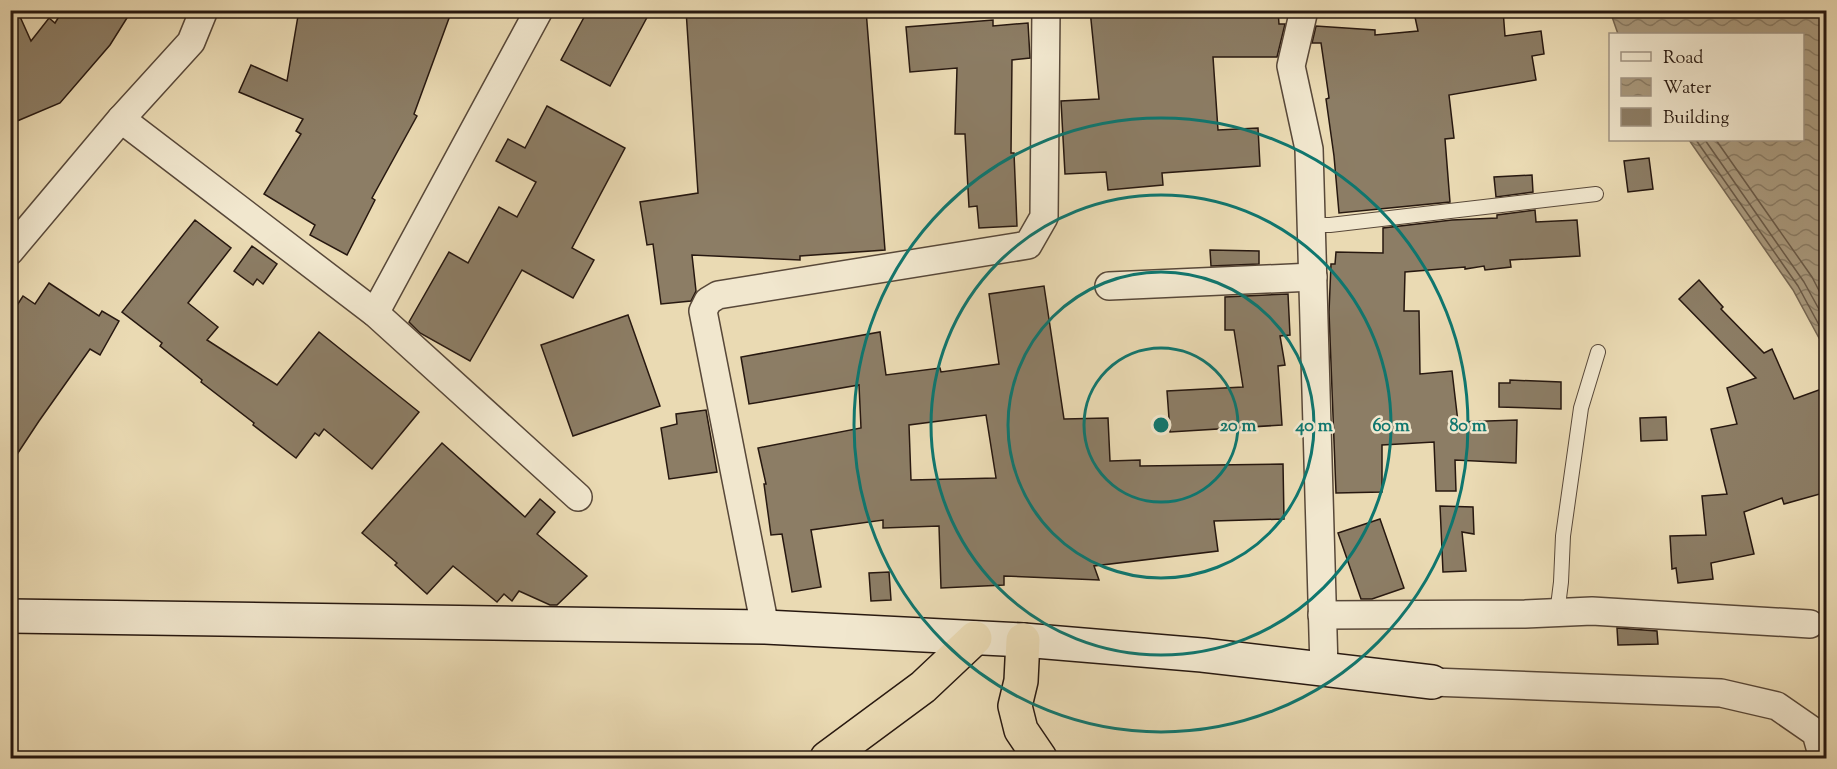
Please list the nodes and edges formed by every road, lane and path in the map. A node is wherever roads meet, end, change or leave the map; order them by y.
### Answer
1 (204, 10) edge
2 (539, 10) edge
3 (1046, 10) edge
4 (1304, 10) edge
5 (122, 119) junction
6 (1596, 194) dead end
7 (1311, 225) junction
8 (10, 250) edge
9 (1313, 277) junction
10 (1109, 286) dead end
11 (375, 313) junction
12 (1598, 352) dead end
13 (578, 497) dead end
14 (1557, 614) junction
15 (1322, 615) junction
16 (10, 616) edge
17 (1810, 624) dead end
18 (765, 627) junction
19 (975, 638) junction
20 (1023, 640) junction
21 (1323, 668) junction
22 (1432, 682) joint
23 (827, 759) edge
24 (1040, 759) edge
25 (1823, 759) edge

1 - 5 street
2 - 11 street
3 - 18 street
4 - 7 street
5 - 8 street
5 - 11 street
6 - 7 lane
7 - 9 street
9 - 10 street
9 - 15 street
11 - 13 street
12 - 14 lane
14 - 15 street
14 - 17 street
15 - 21 street
16 - 18 main road
18 - 19 main road
19 - 20 main road
19 - 23 highway
20 - 21 main road
20 - 24 highway
21 - 22 main road
22 - 25 street

